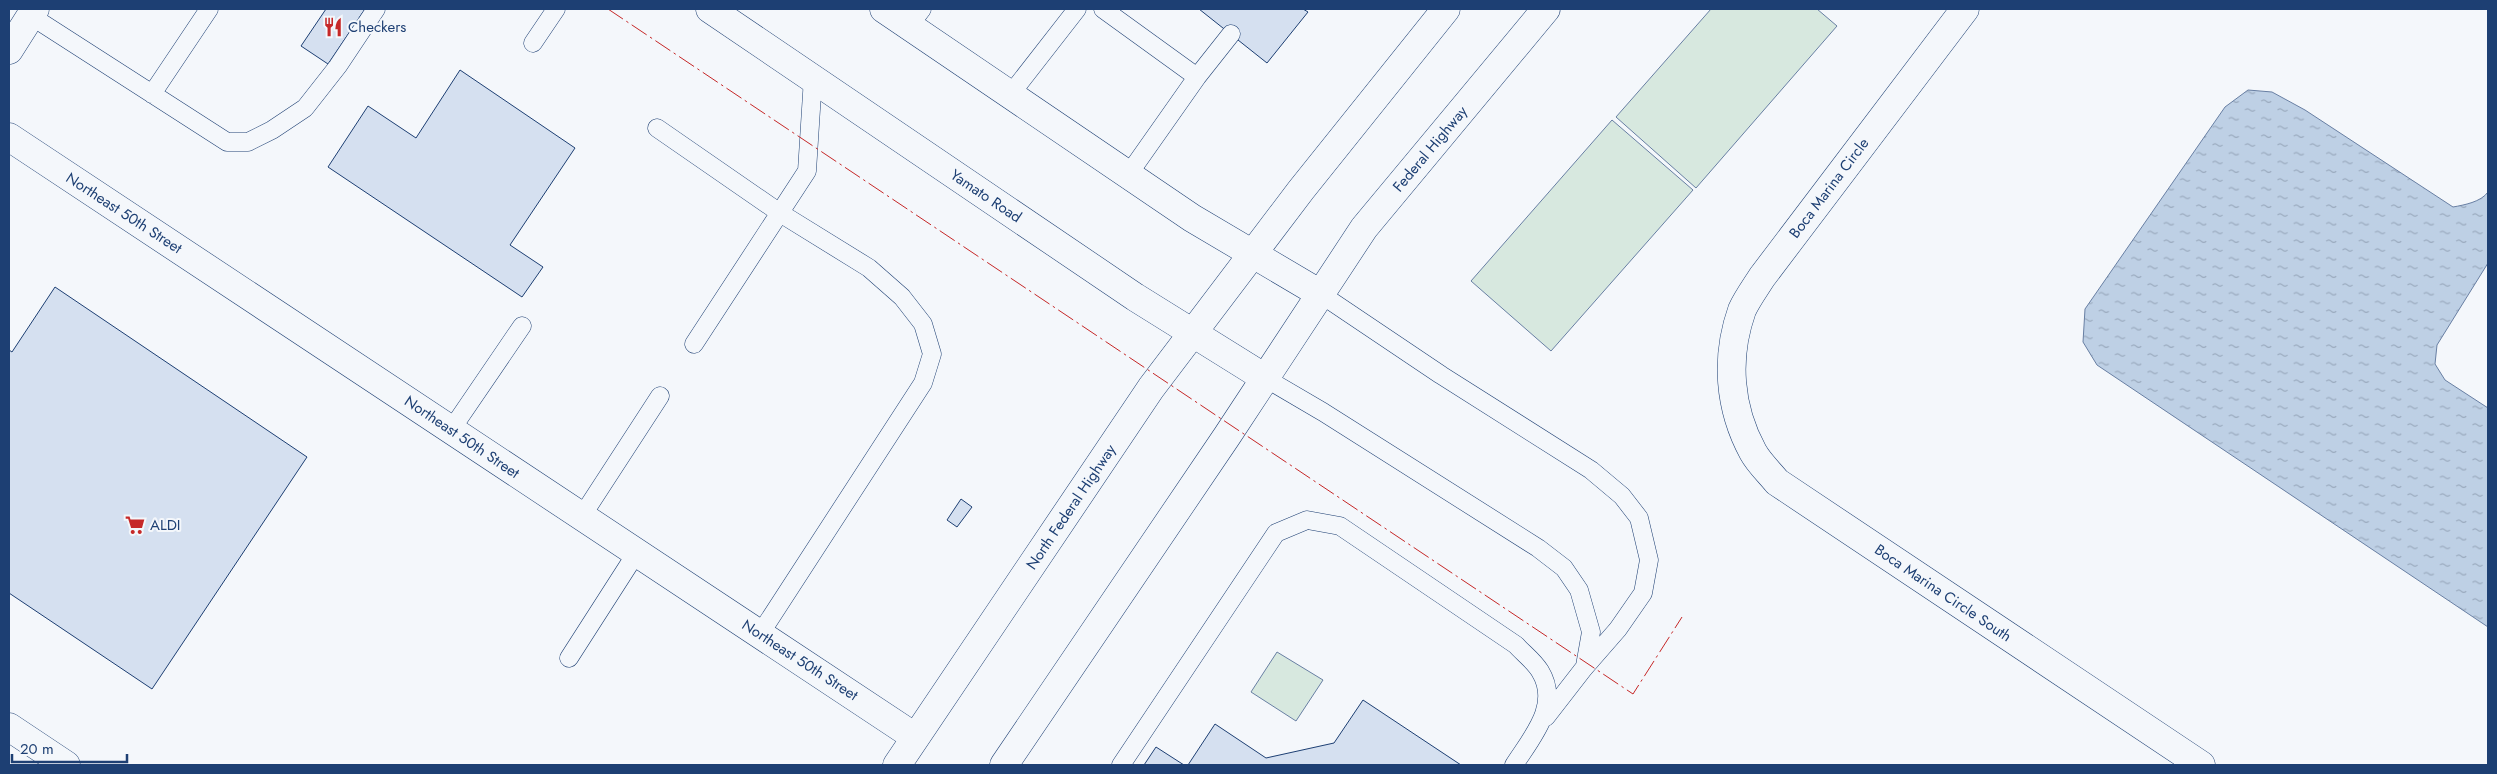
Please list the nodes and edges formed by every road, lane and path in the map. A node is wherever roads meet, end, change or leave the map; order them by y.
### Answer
1 (209, 9) edge
2 (376, 9) edge
3 (556, 9) edge
4 (710, 9) edge
5 (884, 9) edge
6 (1077, 9) edge
7 (1103, 9) edge
8 (1446, 9) edge
9 (1546, 9) edge
10 (1965, 9) edge
11 (33, 12) edge
12 (916, 17) edge
13 (1231, 34) dead end
14 (533, 43) dead end
15 (9, 50) edge
16 (1197, 77) junction
17 (813, 78) junction
18 (152, 94) junction
19 (1010, 96) junction
20 (657, 128) dead end
21 (9, 137) edge
22 (1128, 175) junction
23 (780, 213) junction
24 (1252, 253) junction
25 (1319, 293) junction
26 (522, 326) dead end
27 (1192, 334) junction
28 (694, 344) dead end
29 (1265, 378) junction
30 (1731, 383) joint
31 (660, 396) dead end
32 (451, 430) junction
33 (582, 516) junction
34 (637, 552) junction
35 (760, 634) junction
36 (569, 658) dead end
37 (1584, 668) junction
38 (1541, 724) junction
39 (9, 727) edge
40 (915, 737) junction
41 (66, 765) edge
42 (897, 765) edge
43 (1004, 765) edge
44 (1121, 765) edge
45 (1514, 765) edge
46 (2201, 765) edge

1 - 18 lane
2 - 18 lane
3 - 14 lane
4 - 17 main road, Yamato Road
5 - 12 main road
6 - 19 lane
7 - 16 lane
8 - 24 main road
9 - 25 main road, Federal Highway
10 - 30 main road, Boca Marina Circle
11 - 15 main road
11 - 18 lane
12 - 19 main road
13 - 16 lane
16 - 22 lane
17 - 23 lane
17 - 27 main road, Yamato Road
19 - 22 main road
20 - 23 lane
21 - 32 main road, Northeast 50th Street
22 - 24 main road
23 - 28 lane
23 - 35 lane
24 - 25 main road
24 - 27 main road, North Federal Highway
25 - 29 main road
25 - 37 lane
26 - 32 lane
27 - 29 main road, Yamato Road
27 - 40 main road, North Federal Highway
29 - 37 lane
29 - 43 main road
30 - 46 main road, Boca Marina Circle South
31 - 33 lane
32 - 33 main road, Northeast 50th Street
33 - 34 main road, Northeast 50th Street
34 - 35 main road, Northeast 50th Street
34 - 36 lane
35 - 40 main road, Northeast 50th Street
37 - 38 lane
38 - 44 lane
38 - 45 lane
39 - 41 main road
40 - 42 main road, North Federal Highway

